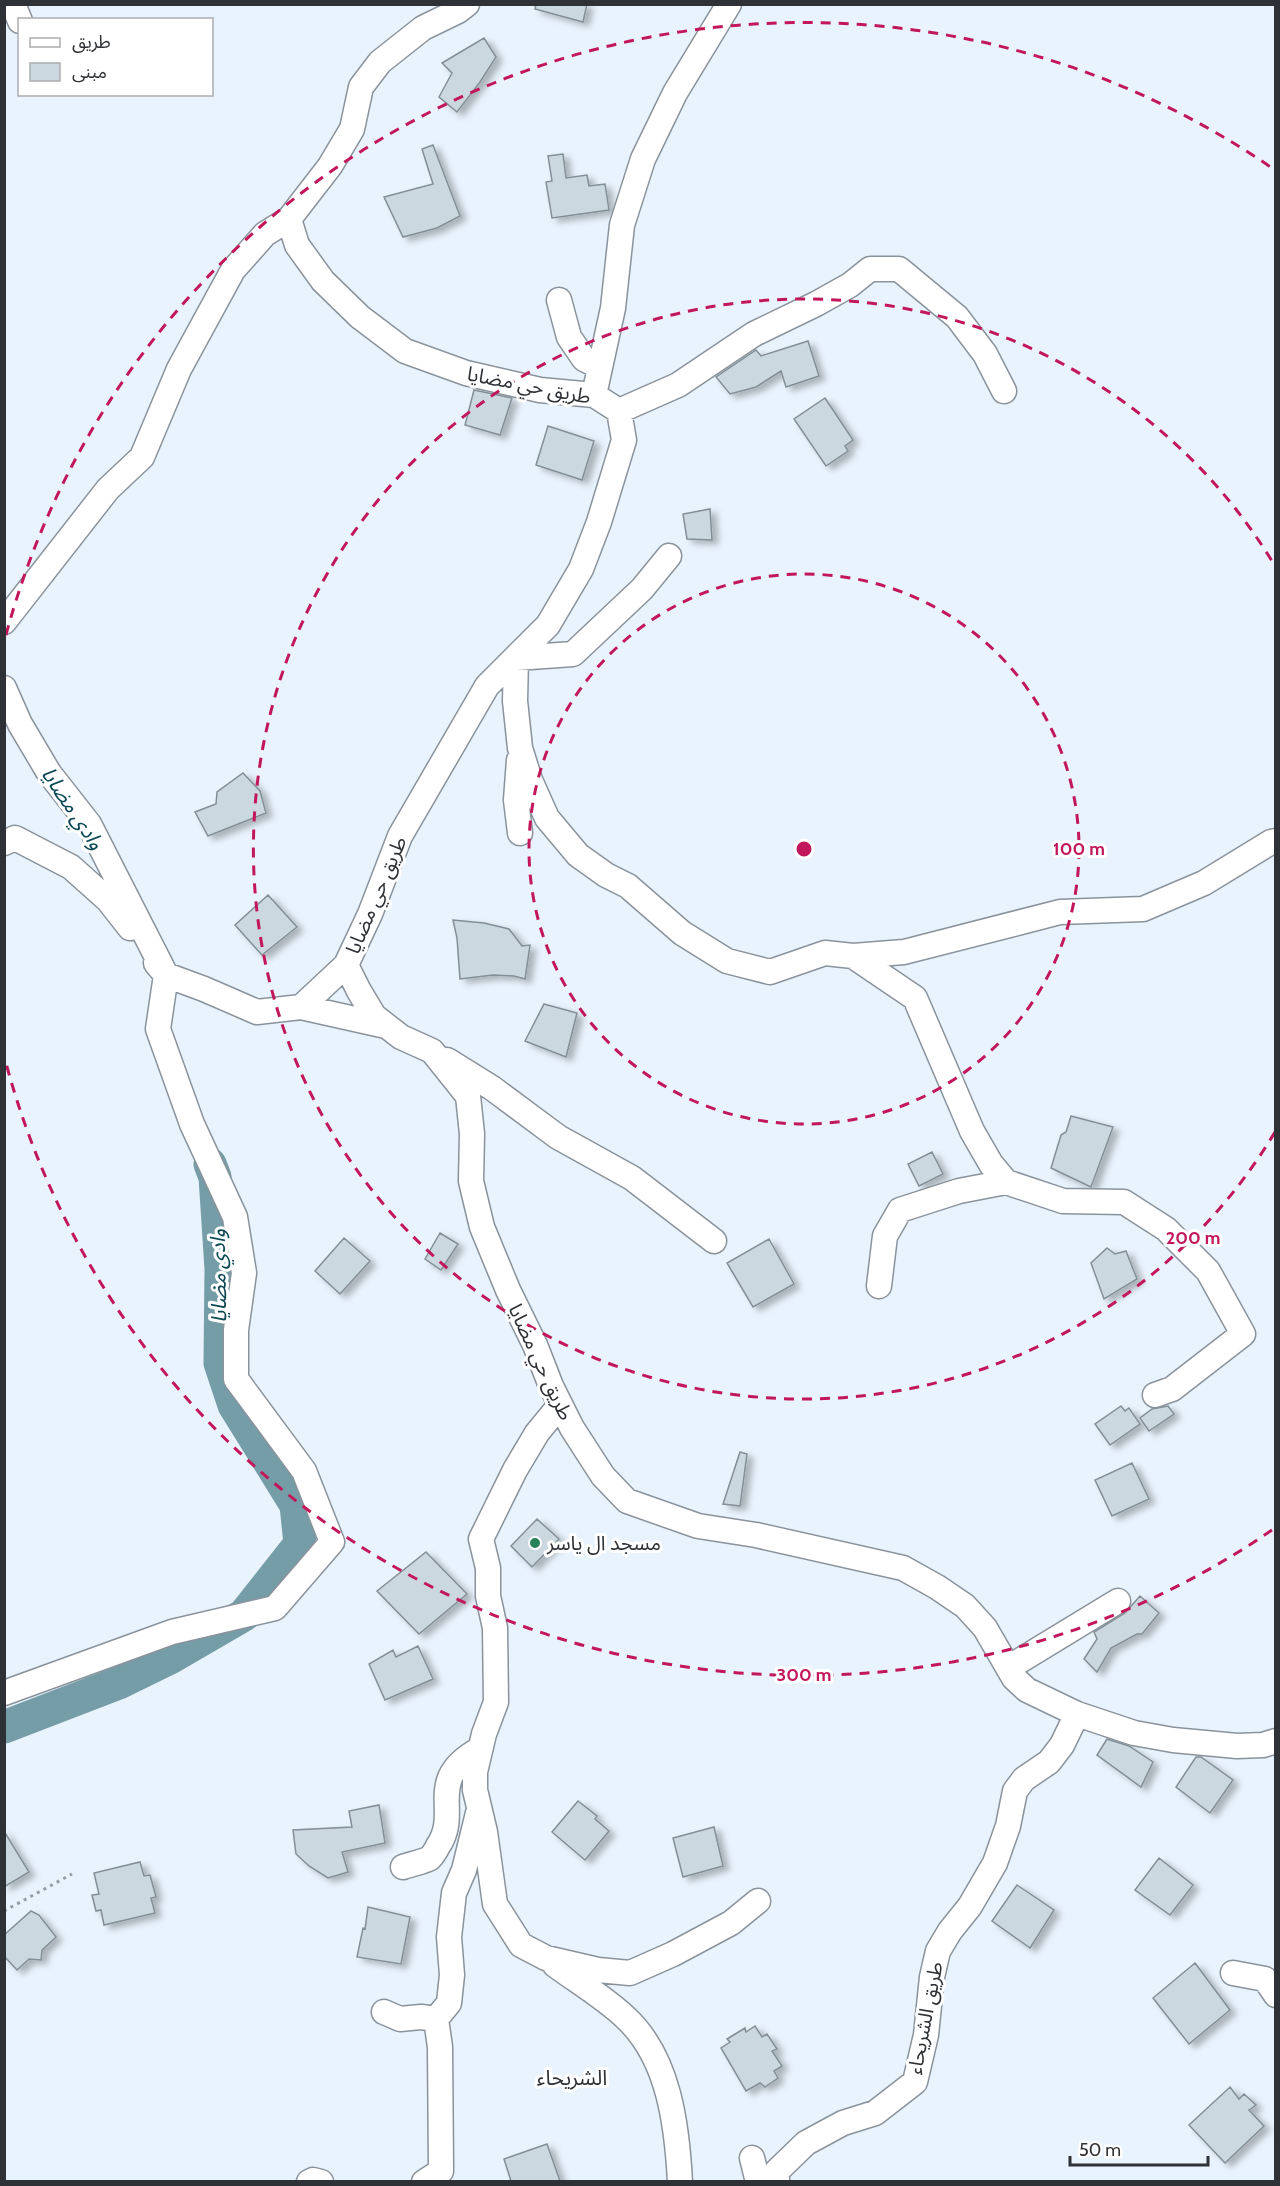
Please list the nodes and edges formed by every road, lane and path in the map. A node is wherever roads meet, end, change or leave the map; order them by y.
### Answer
1 (467, 4) edge
2 (729, 4) edge
3 (289, 219) junction
4 (559, 300) dead end
5 (600, 367) junction
6 (1004, 391) dead end
7 (594, 395) junction
8 (619, 411) junction
9 (669, 556) dead end
10 (4, 622) edge
11 (516, 658) junction
12 (4, 688) edge
13 (520, 748) junction
14 (520, 833) dead end
15 (1275, 841) edge
16 (4, 843) edge
17 (853, 956) junction
18 (346, 965) junction
19 (166, 975) junction
20 (301, 1006) junction
21 (386, 1026) junction
22 (432, 1051) junction
23 (1006, 1182) junction
24 (714, 1242) dead end
25 (879, 1286) dead end
26 (1155, 1395) dead end
27 (560, 1405) junction
28 (1118, 1601) dead end
29 (1008, 1668) junction
30 (4, 1693) edge
31 (1077, 1714) junction
32 (1275, 1741) edge
33 (480, 1749) junction
34 (480, 1807) junction
35 (403, 1867) dead end
36 (72, 1874) dead end
37 (758, 1901) dead end
38 (4, 1911) edge
39 (546, 1958) junction
40 (1233, 1973) dead end
41 (1275, 1995) edge
42 (384, 2012) dead end
43 (436, 2019) junction
44 (752, 2158) dead end
45 (309, 2181) edge
46 (321, 2181) edge
47 (424, 2181) edge
48 (680, 2181) edge
49 (758, 2181) edge
50 (777, 2181) edge

1 - 3 street
2 - 5 street
3 - 7 street, طريق حي مضايا
3 - 10 street
4 - 5 street
5 - 7 street
6 - 8 street
7 - 8 street, طريق حي مضايا
8 - 11 street, طريق حي مضايا
9 - 11 street
11 - 13 street
11 - 18 street, طريق حي مضايا
12 - 19 street
13 - 14 street
13 - 17 street
15 - 17 street
16 - 19 street
17 - 23 street
18 - 20 street
18 - 21 street, طريق حي مضايا
19 - 20 street
19 - 30 street
20 - 21 street
21 - 22 street, طريق حي مضايا
22 - 24 street
22 - 27 street, طريق حي مضايا
23 - 25 street
23 - 26 street
27 - 29 street, طريق حي مضايا
27 - 33 street
28 - 29 street
29 - 31 street, طريق حي مضايا
31 - 32 street, طريق حي مضايا
31 - 50 street, طريق الشريحاء
33 - 34 street
33 - 35 street
34 - 39 street
34 - 43 street
36 - 38 path
37 - 39 street
39 - 48 street
40 - 41 street
42 - 43 street
43 - 47 street
44 - 49 street
45 - 46 street

